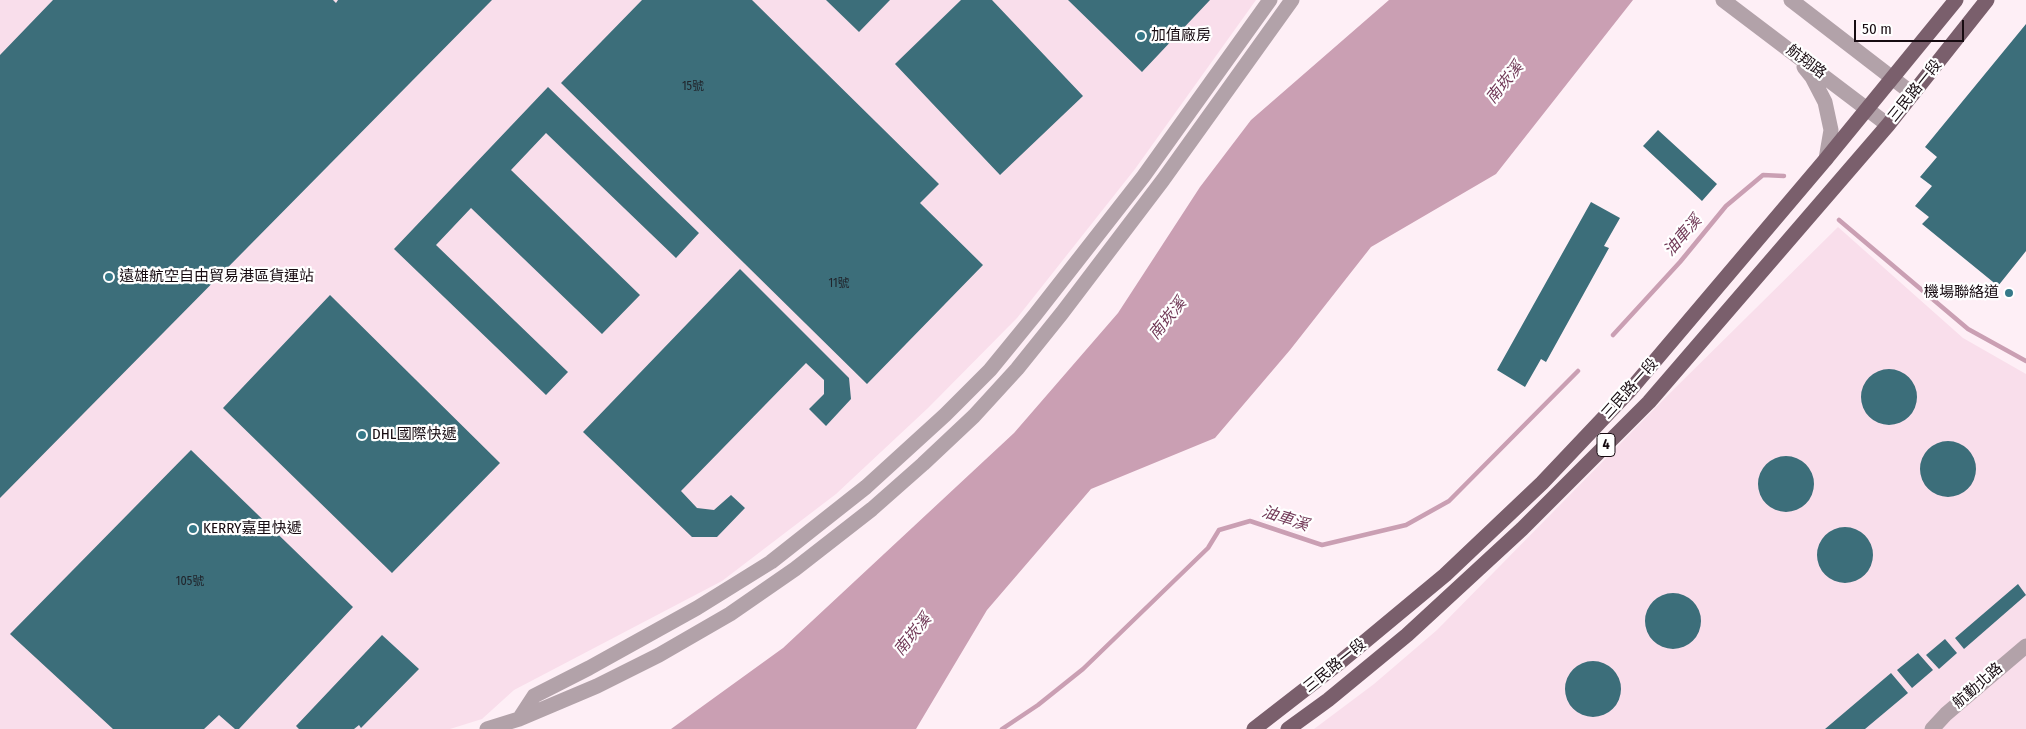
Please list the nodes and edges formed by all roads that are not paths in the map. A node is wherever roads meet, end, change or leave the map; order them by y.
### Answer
1 (1270, 0) edge
2 (1292, 0) edge
3 (1723, 0) edge
4 (1792, 0) edge
5 (1956, 0) edge
6 (1987, 0) edge
7 (1792, 52) junction
8 (1893, 78) junction
9 (1913, 94) junction
10 (1867, 108) junction
11 (1888, 125) junction
12 (1826, 159) junction
13 (2026, 646) edge
14 (1946, 714) junction
15 (520, 719) junction
16 (487, 729) edge
17 (1254, 729) edge
18 (1288, 729) edge
19 (1928, 729) edge
20 (1932, 729) edge

1 - 15 street
2 - 15 street
3 - 7 street, 航翔路
4 - 8 street
5 - 8 main road, 三民路一段 / 4
6 - 9 main road, 三民路一段 / 4
7 - 10 street, 航翔路
7 - 12 street
8 - 9 street
8 - 10 main road, 三民路一段 / 4
9 - 11 main road, 三民路一段 / 4
10 - 11 street, 航翔路
10 - 12 main road, 三民路一段 / 4
11 - 18 main road, 三民路一段 / 4
12 - 17 main road, 三民路一段 / 4
13 - 14 street, 航勤北路
14 - 19 street
14 - 20 street, 航勤北路
15 - 16 street

